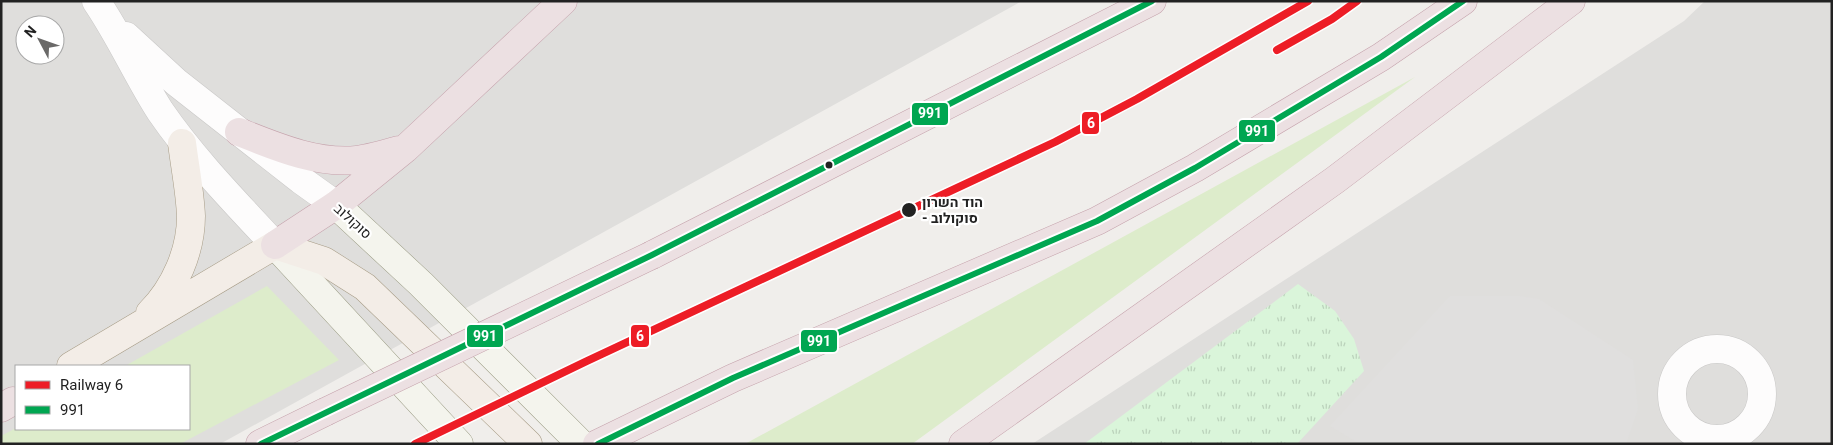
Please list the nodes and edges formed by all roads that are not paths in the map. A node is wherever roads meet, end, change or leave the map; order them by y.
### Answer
1 (563, 1) edge
2 (1152, 1) edge
3 (1463, 1) edge
4 (1571, 1) edge
5 (102, 10) edge
6 (239, 132) junction
7 (182, 143) junction
8 (405, 149) junction
9 (336, 205) junction
10 (275, 245) junction
11 (137, 326) junction
12 (73, 365) edge
13 (260, 444) edge
14 (459, 444) edge
15 (528, 444) edge
16 (581, 444) edge
17 (598, 444) edge
18 (963, 444) edge

1 - 8 highway
2 - 13 highway, bridge
3 - 17 highway
4 - 18 highway
5 - 6 street, סוקולוב
5 - 7 street, סוקולוב
6 - 8 highway
6 - 9 street, סוקולוב
7 - 10 street, סוקולוב
7 - 11 main road
8 - 9 highway
9 - 10 highway
9 - 16 main road, סוקולוב
10 - 11 main road
10 - 14 main road, סוקולוב
10 - 15 main road
11 - 12 main road

